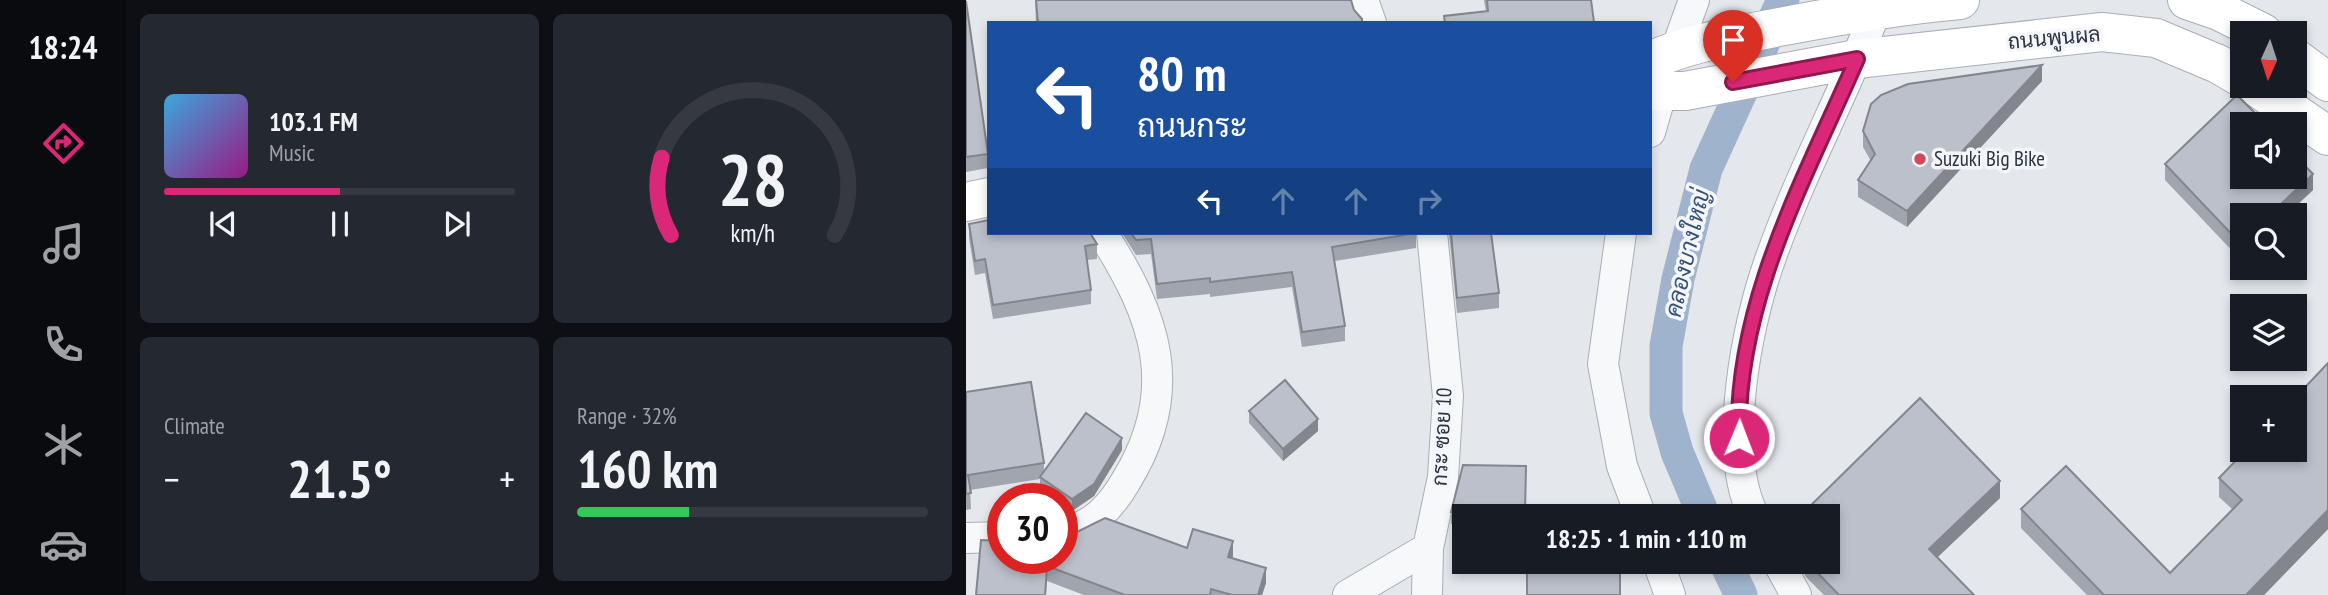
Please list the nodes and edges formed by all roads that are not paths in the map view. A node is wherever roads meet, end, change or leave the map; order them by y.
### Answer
1 (1363, 0) edge
2 (1694, 0) edge
3 (1960, 0) edge
4 (2187, 0) edge
5 (1877, 8) junction
6 (1370, 21) edge
7 (2239, 21) edge
8 (1857, 59) junction
9 (2307, 67) edge
10 (1670, 71) edge
11 (2230, 71) edge
12 (2328, 82) edge
13 (2273, 98) edge
14 (1652, 126) edge
15 (2328, 136) edge
16 (987, 197) edge
17 (966, 202) edge
18 (1103, 235) edge
19 (1432, 235) edge
20 (1621, 235) edge
21 (1636, 504) edge
22 (1751, 504) edge
23 (1078, 527) edge
24 (987, 537) edge
25 (966, 538) edge
26 (1428, 548) junction
27 (1662, 574) edge
28 (1785, 574) edge
29 (1348, 595) edge
30 (1427, 595) edge
31 (1670, 595) edge
32 (1796, 595) edge

1 - 6 street
2 - 10 street
3 - 5 main road
4 - 7 main road
5 - 8 street
5 - 10 main road
8 - 10 main road, ถนนพูนผล
8 - 11 main road, ถนนพูนผล
8 - 22 street
9 - 12 main road
10 - 14 street
13 - 15 main road
16 - 17 main road
18 - 23 street
19 - 26 street, กระ ซอย 10
20 - 21 street
24 - 25 street
26 - 29 street
26 - 30 street, กระ ซอย 10
27 - 31 street
28 - 32 street

